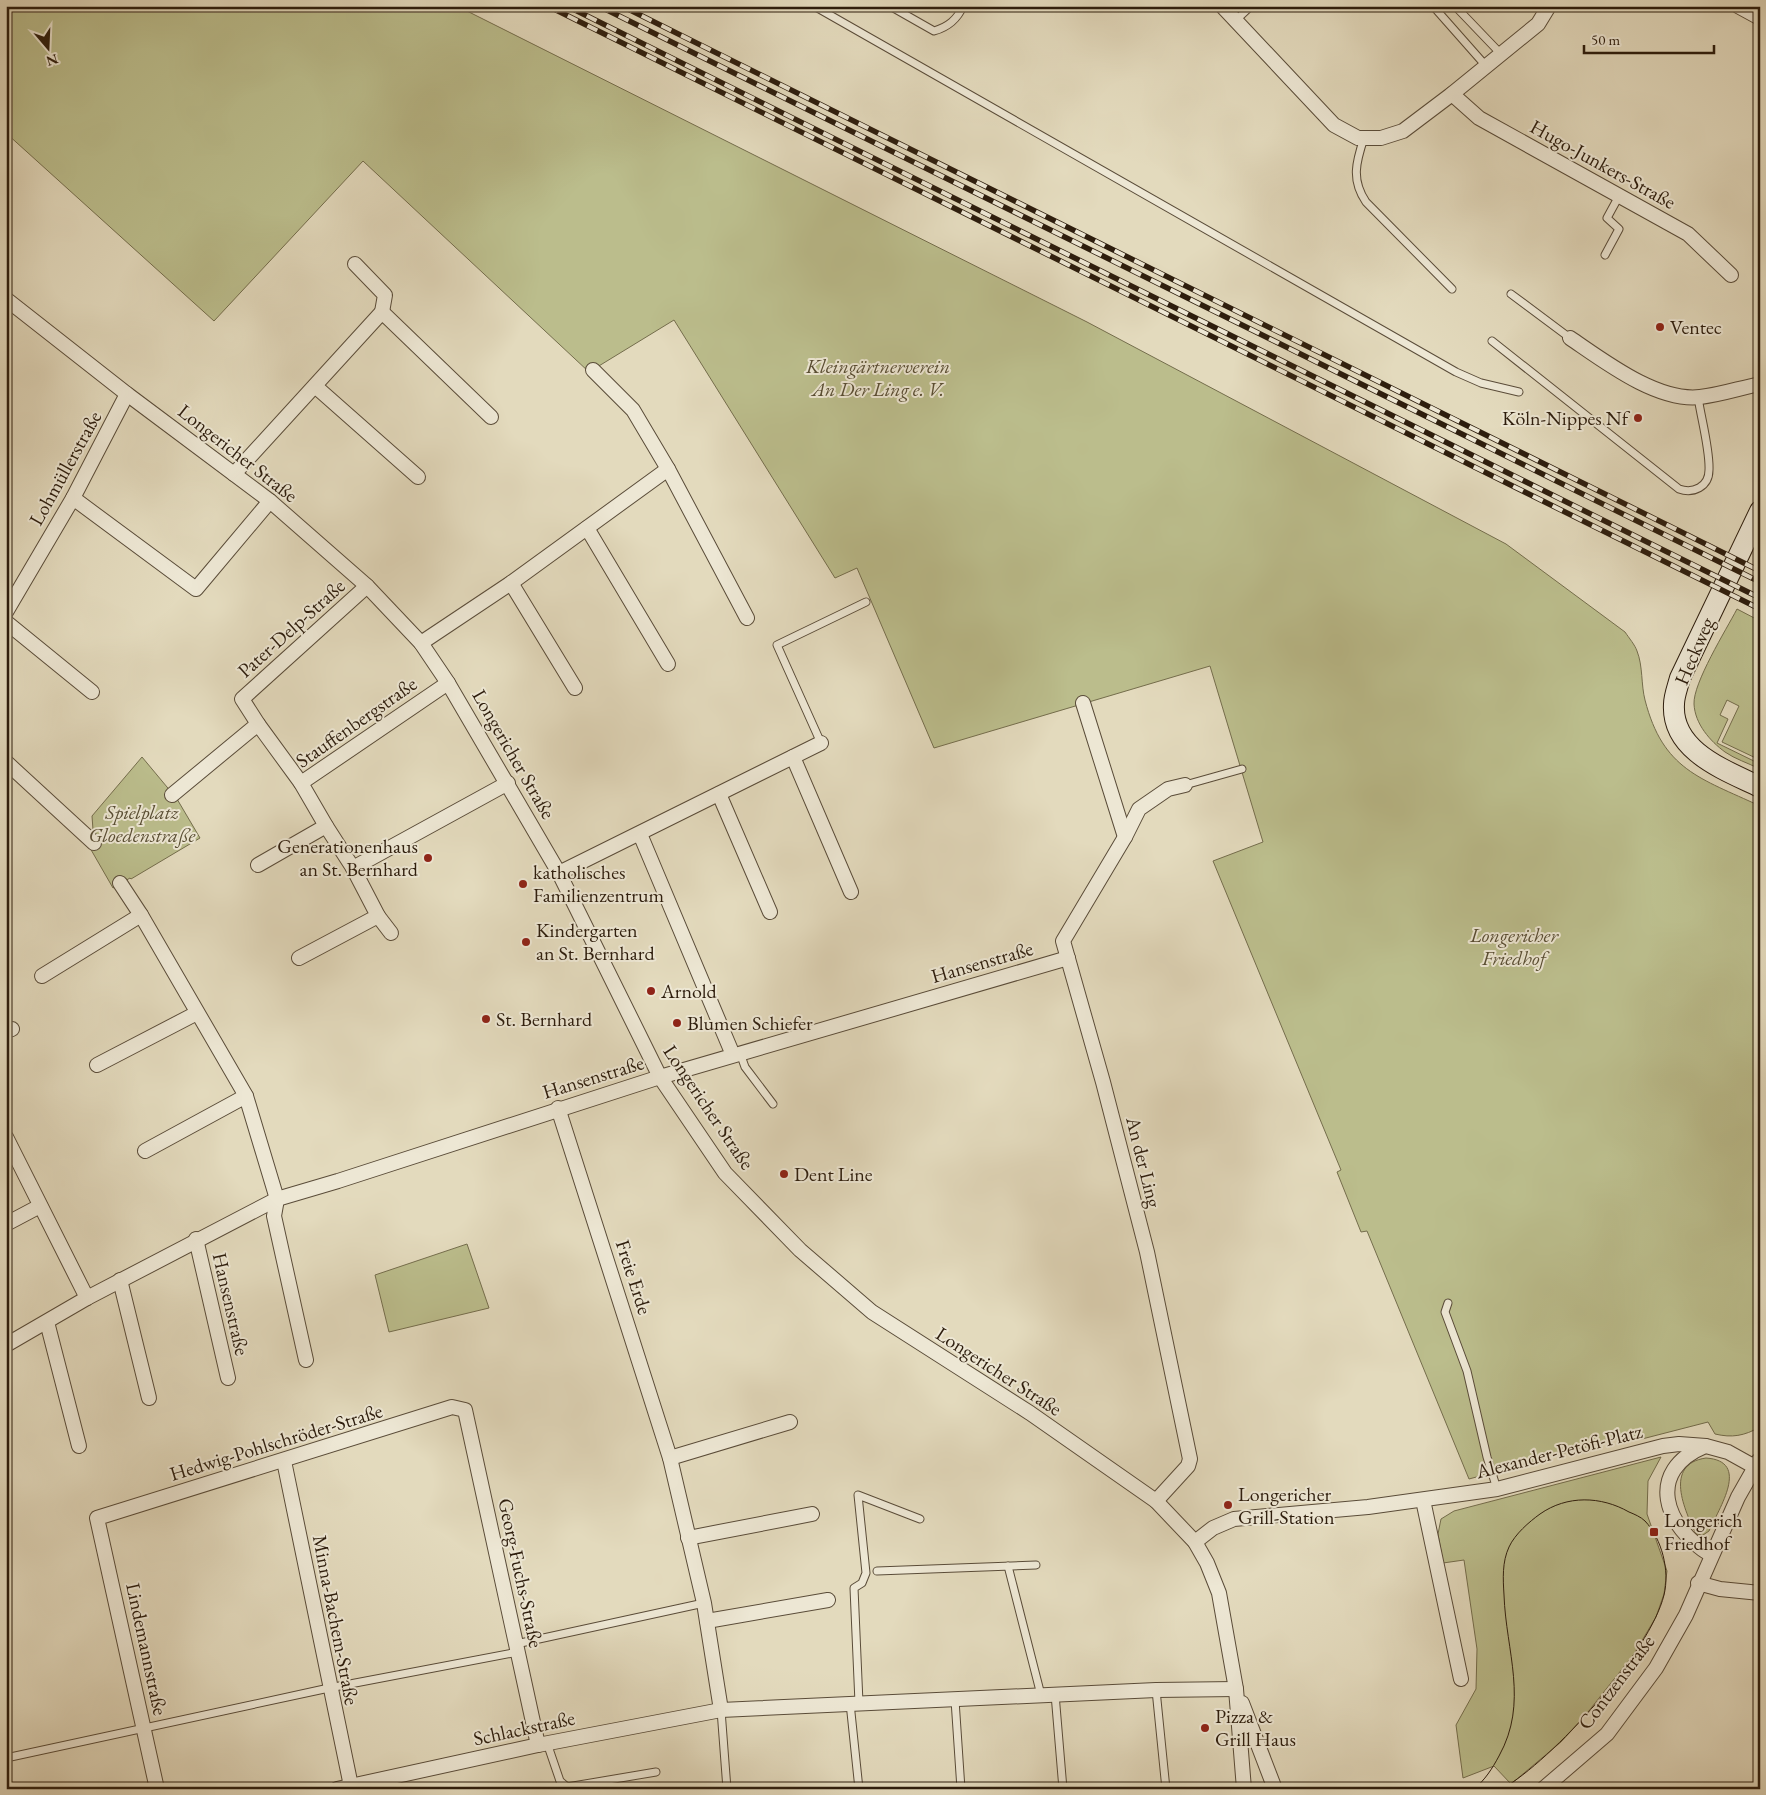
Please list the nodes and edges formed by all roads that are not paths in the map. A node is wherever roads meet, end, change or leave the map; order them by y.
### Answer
1 (814, 6) edge
2 (890, 6) edge
3 (963, 6) edge
4 (1222, 6) edge
5 (1251, 6) edge
6 (1433, 6) edge
7 (1455, 6) edge
8 (1549, 6) edge
9 (1738, 6) edge
10 (1760, 18) edge
11 (1235, 21) junction
12 (1501, 54) junction
13 (1486, 66) junction
14 (1452, 94) junction
15 (1364, 138) junction
16 (1619, 196) junction
17 (1605, 254) dead end
18 (355, 264) dead end
19 (1731, 275) dead end
20 (1452, 289) dead end
21 (1511, 294) dead end
22 (6, 299) edge
23 (382, 312) junction
24 (1570, 338) joint
25 (1492, 341) dead end
26 (593, 370) dead end
27 (1760, 384) edge
28 (314, 386) junction
29 (1519, 392) dead end
30 (127, 394) junction
31 (1698, 397) junction
32 (491, 417) dead end
33 (668, 469) junction
34 (234, 474) junction
35 (418, 477) dead end
36 (73, 498) junction
37 (270, 500) junction
38 (1760, 511) edge
39 (587, 528) junction
40 (511, 583) junction
41 (367, 586) junction
42 (9, 602) edge
43 (866, 602) dead end
44 (747, 618) dead end
45 (6, 622) edge
46 (421, 643) junction
47 (668, 664) dead end
48 (448, 683) junction
49 (575, 688) dead end
50 (92, 692) dead end
51 (1083, 704) dead end
52 (258, 724) junction
53 (821, 743) joint
54 (793, 757) junction
55 (6, 762) edge
56 (1242, 769) dead end
57 (301, 783) junction
58 (508, 783) junction
59 (1184, 785) joint
60 (1760, 787) edge
61 (172, 794) dead end
62 (719, 794) junction
63 (326, 826) junction
64 (640, 834) junction
65 (1125, 837) junction
66 (94, 843) dead end
67 (258, 865) dead end
68 (353, 868) junction
69 (559, 873) junction
70 (120, 883) dead end
71 (851, 892) dead end
72 (770, 912) dead end
73 (141, 915) junction
74 (378, 916) junction
75 (391, 933) dead end
76 (299, 958) dead end
77 (1068, 958) junction
78 (42, 976) dead end
79 (198, 1013) junction
80 (736, 1054) junction
81 (97, 1065) dead end
82 (660, 1076) junction
83 (246, 1096) junction
84 (773, 1104) dead end
85 (558, 1108) junction
86 (6, 1137) edge
87 (145, 1151) dead end
88 (276, 1199) junction
89 (40, 1206) junction
90 (6, 1224) edge
91 (196, 1239) junction
92 (120, 1280) junction
93 (87, 1298) junction
94 (1448, 1303) dead end
95 (47, 1322) junction
96 (6, 1345) edge
97 (306, 1360) dead end
98 (228, 1378) dead end
99 (149, 1398) dead end
100 (465, 1410) joint
101 (790, 1422) dead end
102 (79, 1446) dead end
103 (1706, 1446) junction
104 (670, 1458) junction
105 (284, 1461) junction
106 (1757, 1463) edge
107 (1497, 1489) junction
108 (1423, 1500) junction
109 (1156, 1501) junction
110 (812, 1514) dead end
111 (98, 1518) joint
112 (920, 1520) dead end
113 (688, 1538) junction
114 (1195, 1542) junction
115 (1711, 1554) junction
116 (1036, 1565) dead end
117 (1008, 1566) junction
118 (877, 1571) dead end
119 (1698, 1583) junction
120 (1760, 1593) edge
121 (828, 1600) dead end
122 (704, 1603) junction
123 (708, 1621) junction
124 (517, 1648) junction
125 (1461, 1679) dead end
126 (329, 1688) junction
127 (1236, 1689) junction
128 (1156, 1690) junction
129 (1048, 1695) junction
130 (955, 1700) junction
131 (855, 1703) junction
132 (720, 1710) junction
133 (143, 1728) junction
134 (543, 1744) junction
135 (6, 1758) edge
136 (656, 1772) dead end
137 (344, 1787) edge
138 (157, 1789) edge
139 (727, 1789) edge
140 (858, 1789) edge
141 (961, 1789) edge
142 (1064, 1789) edge
143 (1166, 1789) edge
144 (1244, 1789) edge
145 (1275, 1789) edge
146 (1543, 1789) edge

1 - 29 lane
2 - 3 lane
4 - 11 street
5 - 11 lane
6 - 13 lane
7 - 12 lane
8 - 12 street
9 - 10 street
11 - 15 street
12 - 13 street
13 - 14 street
14 - 15 street
14 - 16 street, Hugo-Junkers-Straße
15 - 20 lane
16 - 17 lane
16 - 19 street, Hugo-Junkers-Straße
18 - 23 street
21 - 24 lane
22 - 30 street, Longericher Straße
23 - 28 street
23 - 32 street
24 - 31 street
25 - 31 lane
26 - 33 street
27 - 31 street
28 - 34 street
28 - 35 street
30 - 34 street, Longericher Straße
30 - 36 street, Lohmüllerstraße
33 - 39 street
33 - 44 street
34 - 37 street, Longericher Straße
36 - 37 street
36 - 42 street, Lohmüllerstraße
37 - 41 street, Longericher Straße
38 - 60 street, Heckweg
39 - 40 street
39 - 47 street
40 - 46 street
40 - 49 street
41 - 46 street, Longericher Straße
41 - 52 street, Pater-Delp-Straße
43 - 53 lane
45 - 50 street
46 - 48 street, Longericher Straße
48 - 57 street, Stauffenbergstraße
48 - 58 street, Longericher Straße
51 - 65 street
52 - 57 street, Pater-Delp-Straße
52 - 61 street
53 - 54 street
54 - 62 street
54 - 71 street
55 - 66 street
56 - 59 lane
57 - 63 street, Stauffenbergstraße
58 - 68 street
58 - 69 street, Longericher Straße
59 - 65 street, An der Ling
62 - 64 street
62 - 72 street
63 - 67 street
63 - 68 street, Stauffenbergstraße
64 - 69 street
64 - 80 street
65 - 77 street, An der Ling
68 - 74 street, Stauffenbergstraße
69 - 82 street, Longericher Straße
70 - 73 street
73 - 78 street
73 - 79 street
74 - 75 street, Stauffenbergstraße
74 - 76 street
77 - 80 street, Hansenstraße
77 - 109 street, An der Ling
79 - 81 street
79 - 83 street
80 - 82 street, Hansenstraße
80 - 84 lane
82 - 85 street, Hansenstraße
82 - 109 street, Longericher Straße
83 - 87 street
83 - 88 street
85 - 88 street, Hansenstraße
85 - 104 street, Freie Erde
86 - 89 street
88 - 91 street, Hansenstraße
88 - 97 street
89 - 90 street
89 - 93 street
91 - 92 street, Hansenstraße
91 - 98 street, Hansenstraße
92 - 93 street, Hansenstraße
92 - 99 street
93 - 95 street, Hansenstraße
94 - 107 lane
95 - 96 street, Hansenstraße
95 - 102 street
100 - 105 street, Hedwig-Pohlschröder-Straße
100 - 124 street, Georg-Fuchs-Straße
101 - 104 street
103 - 106 street, Alexander-Petöfi-Platz
103 - 107 street, Alexander-Petöfi-Platz
103 - 115 street
104 - 113 street, Freie Erde
105 - 111 street, Hedwig-Pohlschröder-Straße
105 - 126 street, Minna-Bachem-Straße
106 - 115 street, Contzenstraße
107 - 108 street, Alexander-Petöfi-Platz
108 - 114 street, Alexander-Petöfi-Platz
108 - 125 street
109 - 114 street, Longericher Straße
110 - 113 street
111 - 133 street, Lindemannstraße
112 - 131 lane
113 - 122 street, Freie Erde
114 - 127 street, Longericher Straße
115 - 119 street, Contzenstraße
116 - 117 lane
117 - 118 lane
117 - 129 lane
119 - 120 street
119 - 146 street, Contzenstraße
121 - 123 street
122 - 123 street, Freie Erde
122 - 124 lane
123 - 132 street, Freie Erde
124 - 126 lane
124 - 134 street, Georg-Fuchs-Straße
126 - 133 lane
126 - 137 street, Minna-Bachem-Straße
127 - 128 street, Schlackstraße
127 - 144 street, Longericher Straße
127 - 145 street, Longericher Straße
128 - 129 street, Schlackstraße
128 - 143 lane
129 - 130 street, Schlackstraße
129 - 142 lane
130 - 131 street, Schlackstraße
130 - 141 lane
131 - 132 street, Schlackstraße
131 - 140 lane
132 - 134 street, Schlackstraße
132 - 139 lane
133 - 135 lane
133 - 138 street, Lindemannstraße
134 - 136 lane
134 - 137 street, Schlackstraße

